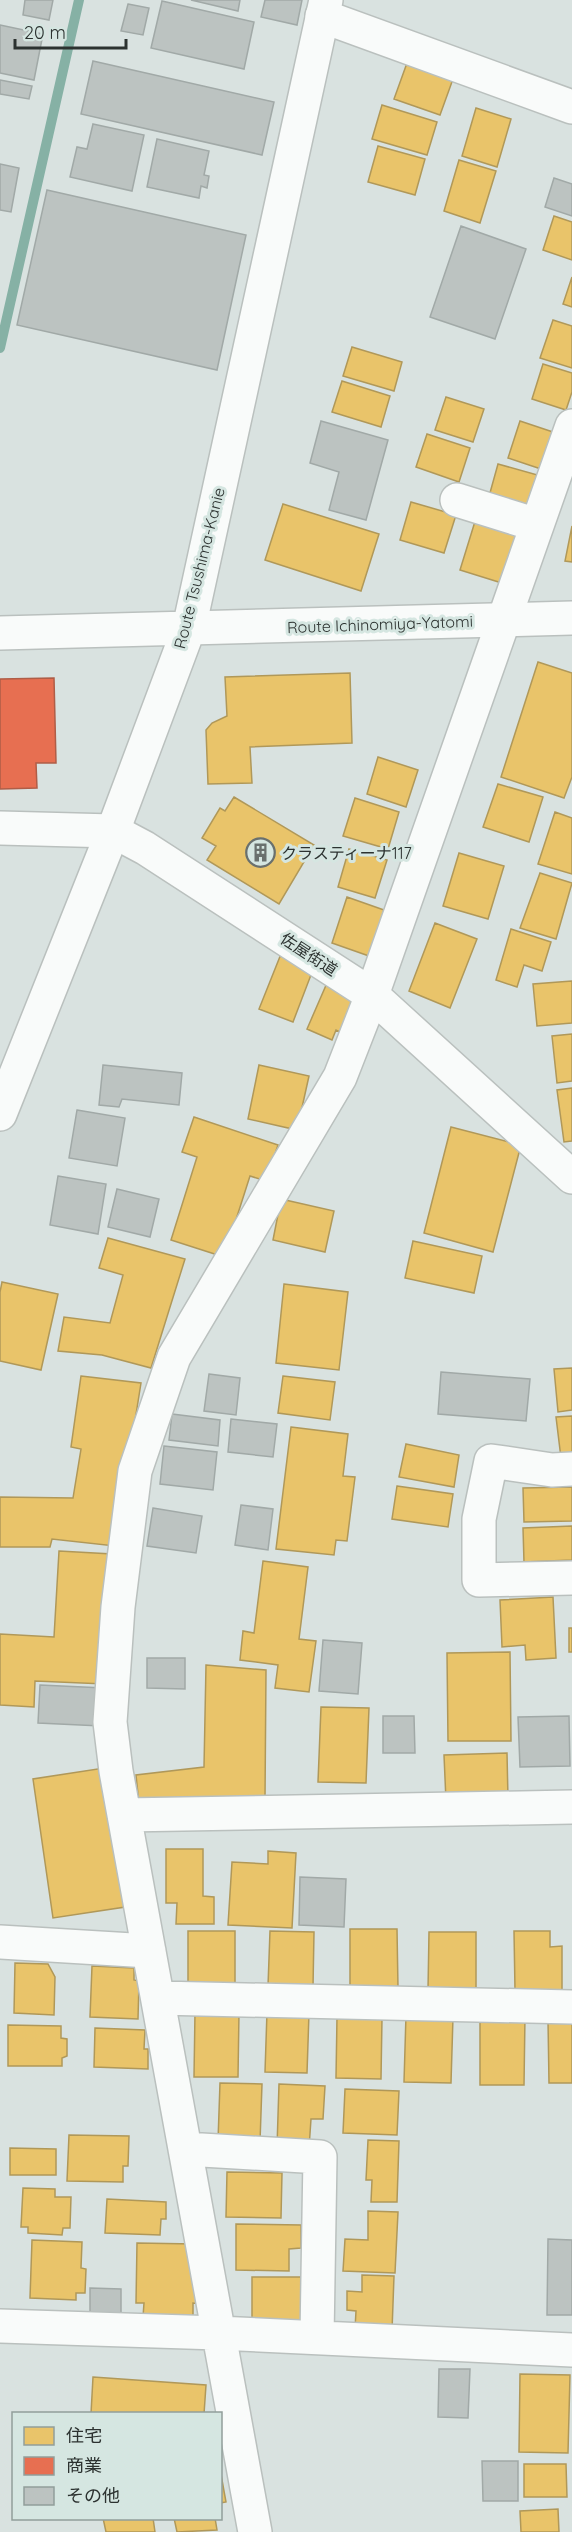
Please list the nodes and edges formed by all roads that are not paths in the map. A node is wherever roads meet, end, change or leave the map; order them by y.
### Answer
1 (324, 8) edge
2 (572, 107) edge
3 (572, 426) edge
4 (457, 500) dead end
5 (537, 525) junction
6 (572, 618) edge
7 (504, 620) junction
8 (189, 628) junction
9 (0, 633) edge
10 (0, 828) edge
11 (113, 831) junction
12 (372, 995) junction
13 (0, 1114) edge
14 (559, 1152) edge
15 (572, 1177) edge
16 (572, 1469) edge
17 (572, 1578) edge
18 (572, 1807) edge
19 (124, 1815) junction
20 (0, 1942) edge
21 (149, 1951) junction
22 (158, 1998) junction
23 (572, 2007) edge
24 (185, 2149) junction
25 (0, 2326) edge
26 (218, 2333) junction
27 (317, 2337) junction
28 (572, 2350) edge
29 (255, 2532) edge

1 - 2 street
1 - 8 street, Route Tsushima-Kanie
3 - 5 street
4 - 5 street
5 - 7 street
6 - 7 street, Route Ichinomiya-Yatomi
7 - 8 street, Route Ichinomiya-Yatomi
7 - 12 street
8 - 9 street, Route Ichinomiya-Yatomi
8 - 11 street, Route Tsushima-Kanie
10 - 11 street, 佐屋街道
11 - 12 street, 佐屋街道
11 - 13 street, Route Tsushima-Kanie
12 - 14 street, 佐屋街道
12 - 19 street
14 - 15 street, 佐屋街道
16 - 17 street
18 - 19 street
19 - 21 street
20 - 21 street
21 - 22 street
22 - 23 street
22 - 24 street
24 - 26 street
24 - 27 street
25 - 26 street
26 - 27 street
26 - 29 street
27 - 28 street

